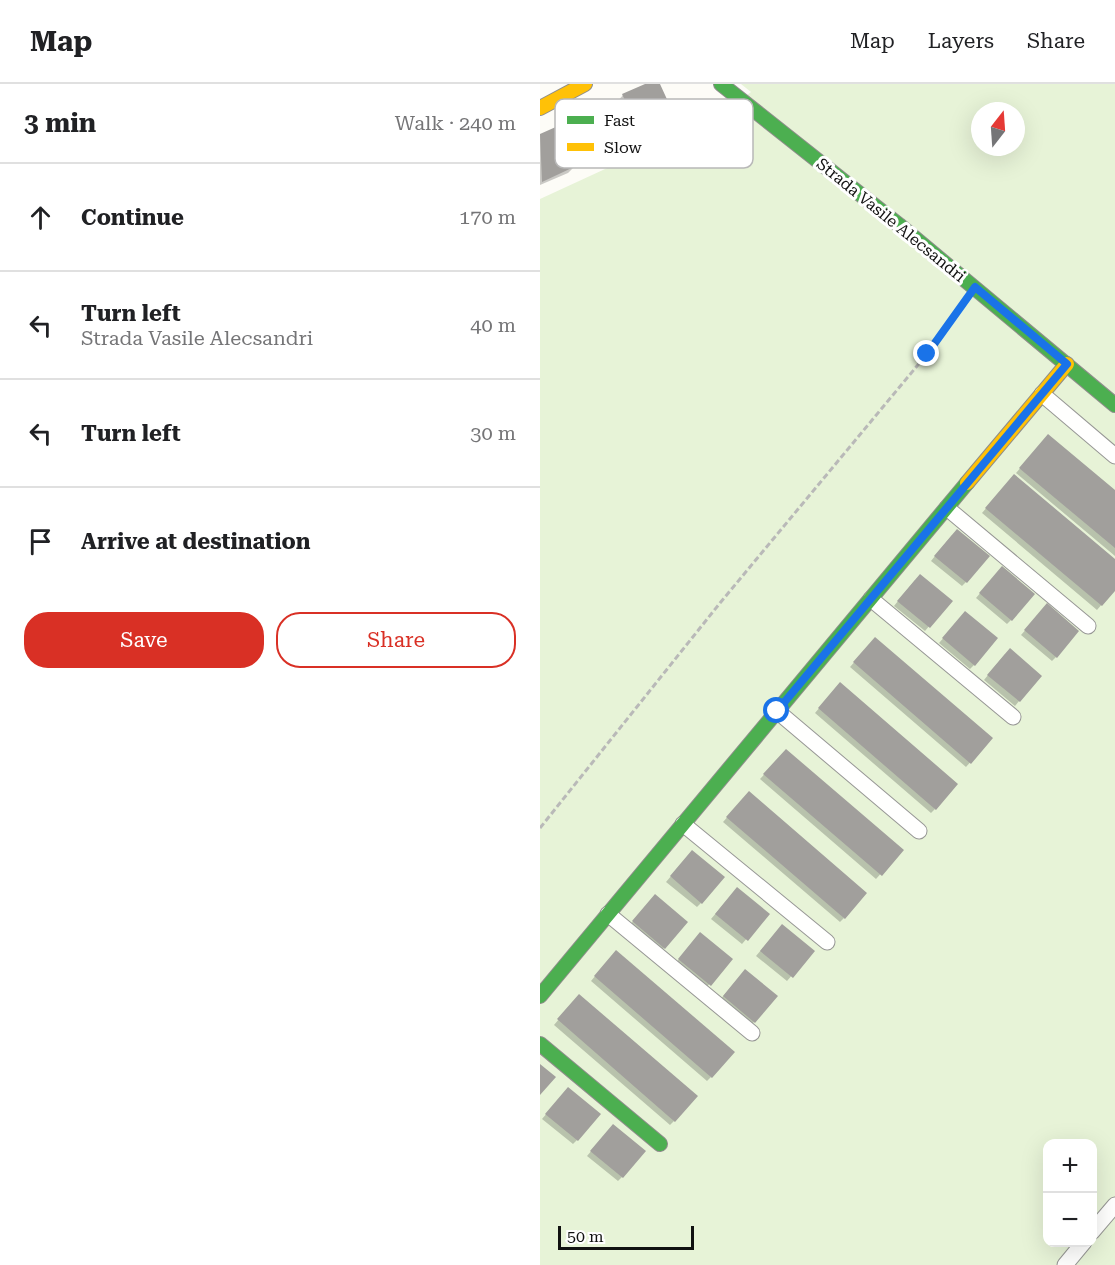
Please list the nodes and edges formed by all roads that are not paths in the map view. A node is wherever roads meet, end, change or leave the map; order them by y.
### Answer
1 (585, 84) edge
2 (721, 84) edge
3 (562, 88) edge
4 (740, 99) edge
5 (540, 108) edge
6 (753, 109) edge
7 (1067, 364) junction
8 (1042, 394) junction
9 (1115, 405) edge
10 (1115, 456) edge
11 (947, 508) junction
12 (871, 599) junction
13 (1088, 626) dead end
14 (777, 711) junction
15 (1013, 717) dead end
16 (683, 824) junction
17 (919, 831) dead end
18 (608, 914) junction
19 (827, 942) dead end
20 (540, 996) edge
21 (752, 1033) dead end
22 (540, 1044) edge
23 (660, 1144) dead end
24 (1114, 1208) edge
25 (1097, 1227) edge
26 (1080, 1247) edge
27 (1065, 1265) edge

1 - 3 street
2 - 4 street, Strada Vasile Alecsandri
3 - 5 street
6 - 7 street, Strada Vasile Alecsandri
7 - 8 street
7 - 9 street, Strada Vasile Alecsandri
8 - 10 street
8 - 11 street
11 - 12 street
11 - 13 street
12 - 14 street
12 - 15 street
14 - 16 street
14 - 17 street
16 - 18 street
16 - 19 street
18 - 20 street
18 - 21 street
22 - 23 street
24 - 25 street
26 - 27 street

